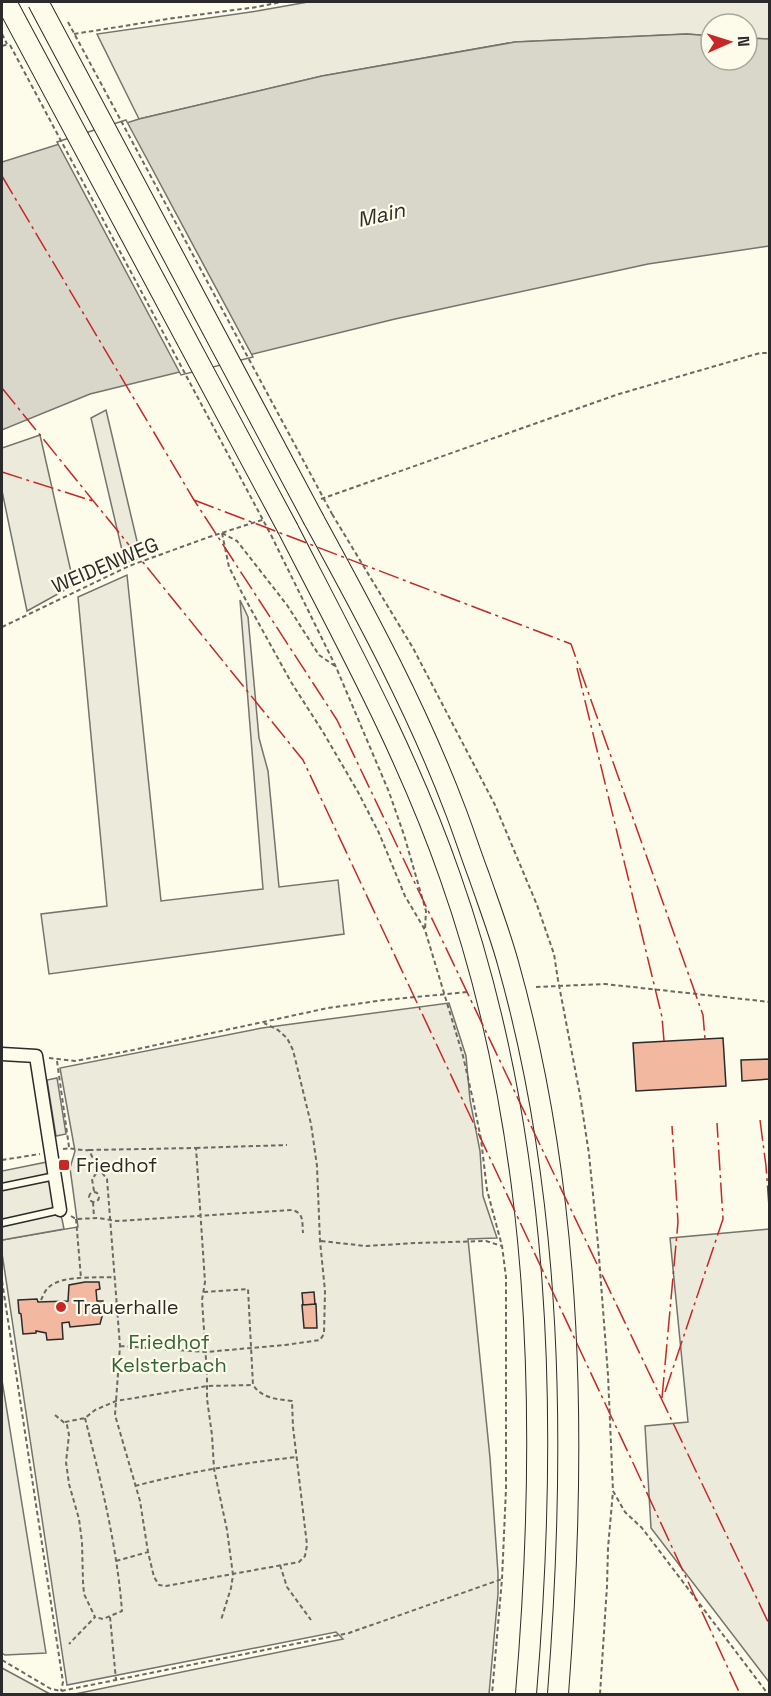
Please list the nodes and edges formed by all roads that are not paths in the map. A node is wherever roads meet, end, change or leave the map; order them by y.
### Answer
1 (6, 2) edge
2 (38, 2) edge
3 (2, 1054) edge
4 (55, 1176) junction
5 (2, 1187) edge
6 (60, 1210) joint
7 (2, 1223) edge
8 (526, 1695) edge
9 (558, 1695) edge

1 - 8 highway, bridge
2 - 9 highway, bridge
3 - 4 street
4 - 5 lane
4 - 6 street
6 - 7 lane

